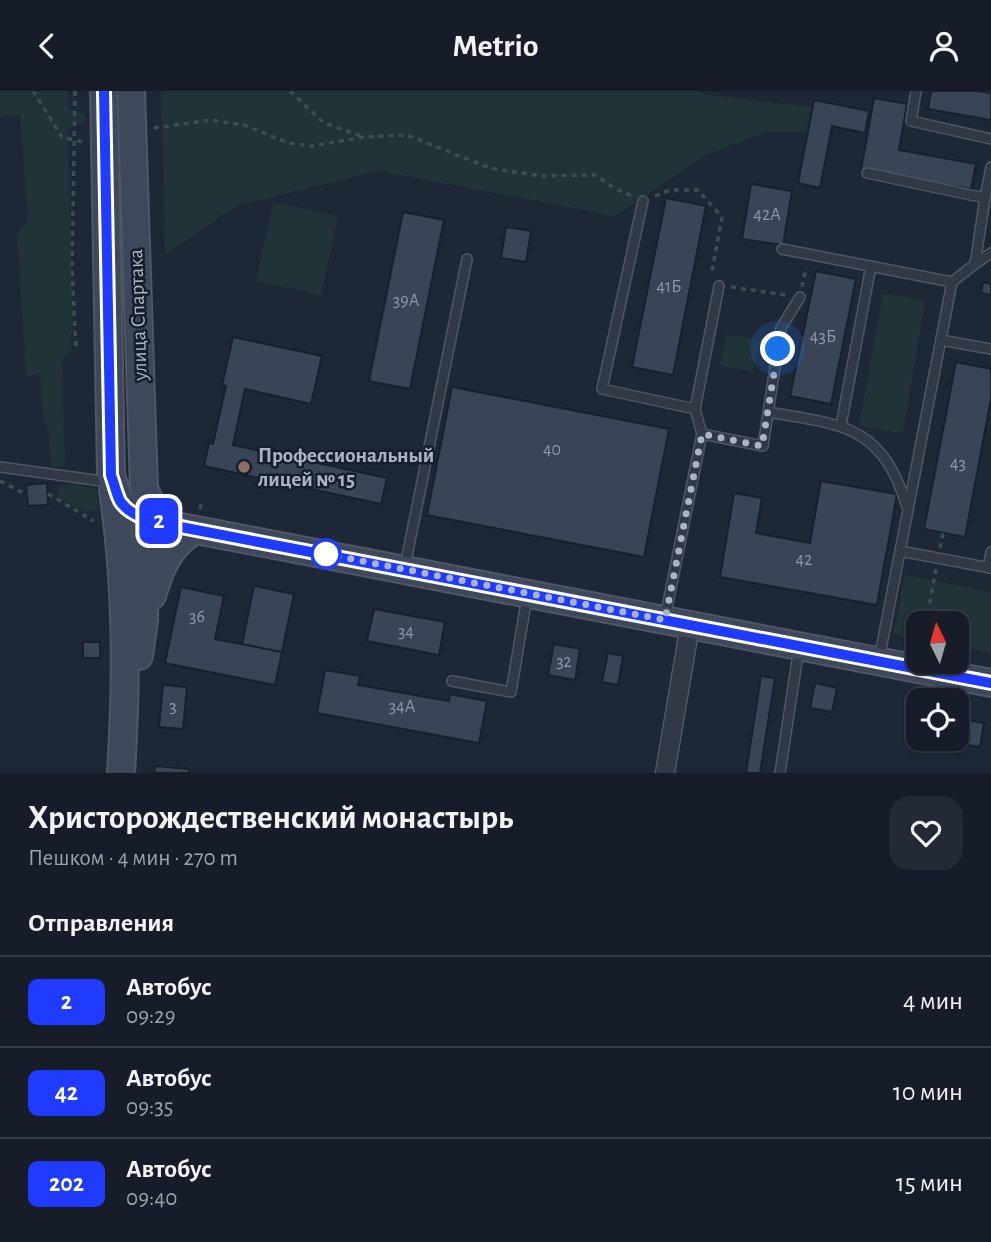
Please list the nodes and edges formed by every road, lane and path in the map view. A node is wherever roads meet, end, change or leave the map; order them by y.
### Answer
1 (33, 91) edge
2 (75, 91) edge
3 (104, 91) edge
4 (131, 91) edge
5 (290, 91) edge
6 (916, 91) edge
7 (154, 128) dead end
8 (364, 137) junction
9 (991, 139) edge
10 (74, 142) junction
11 (92, 143) dead end
12 (991, 167) edge
13 (867, 173) dead end
14 (985, 198) junction
15 (643, 201) junction
16 (782, 249) dead end
17 (991, 253) edge
18 (808, 254) junction
19 (467, 259) dead end
20 (975, 264) junction
21 (871, 266) junction
22 (952, 282) junction
23 (719, 286) junction
24 (800, 297) junction
25 (138, 315) junction
26 (108, 316) junction
27 (941, 340) junction
28 (991, 349) edge
29 (76, 351) dead end
30 (695, 409) junction
31 (768, 412) junction
32 (841, 425) junction
33 (702, 434) junction
34 (0, 467) edge
35 (112, 478) junction
36 (0, 481) edge
37 (27, 495) dead end
38 (146, 506) junction
39 (908, 510) junction
40 (185, 528) junction
41 (943, 533) dead end
42 (900, 551) junction
43 (991, 552) edge
44 (938, 558) junction
45 (989, 568) edge
46 (404, 569) junction
47 (528, 593) junction
48 (928, 611) edge
49 (665, 620) junction
50 (144, 621) junction
51 (691, 625) junction
52 (799, 646) junction
53 (879, 661) junction
54 (452, 681) dead end
55 (991, 683) edge
56 (125, 718) junction
57 (121, 773) edge
58 (665, 773) edge
59 (780, 773) edge

1 - 10 path
2 - 10 path
3 - 26 main road, улица Спартака
4 - 25 main road, улица Спартака
5 - 8 path
6 - 9 lane
7 - 8 path
8 - 15 path
10 - 11 path
10 - 29 path
12 - 14 lane
13 - 14 lane
14 - 20 lane
15 - 23 path
15 - 30 lane
16 - 18 lane
17 - 20 lane
18 - 21 lane
18 - 24 path
19 - 46 lane
20 - 22 lane
21 - 22 lane
21 - 32 lane
22 - 27 lane
23 - 24 path
23 - 30 lane
24 - 31 lane
25 - 26 main road
25 - 38 main road, улица Спартака
26 - 35 main road, улица Спартака
27 - 28 lane
27 - 39 lane
30 - 33 lane
31 - 32 lane
31 - 33 lane
32 - 39 lane
33 - 49 lane
34 - 35 lane
35 - 38 main road, улица Спартака
35 - 56 main road
36 - 37 path
38 - 40 main road, улица Спартака
38 - 50 main road
39 - 42 lane
40 - 46 main road
40 - 50 main road
41 - 44 path
42 - 44 lane
42 - 53 lane
43 - 45 lane
44 - 45 lane
44 - 48 path
46 - 47 main road
47 - 49 main road
47 - 54 lane
49 - 51 main road
50 - 56 main road
51 - 52 main road
51 - 58 street
52 - 53 main road
52 - 59 lane
53 - 55 main road
56 - 57 main road

